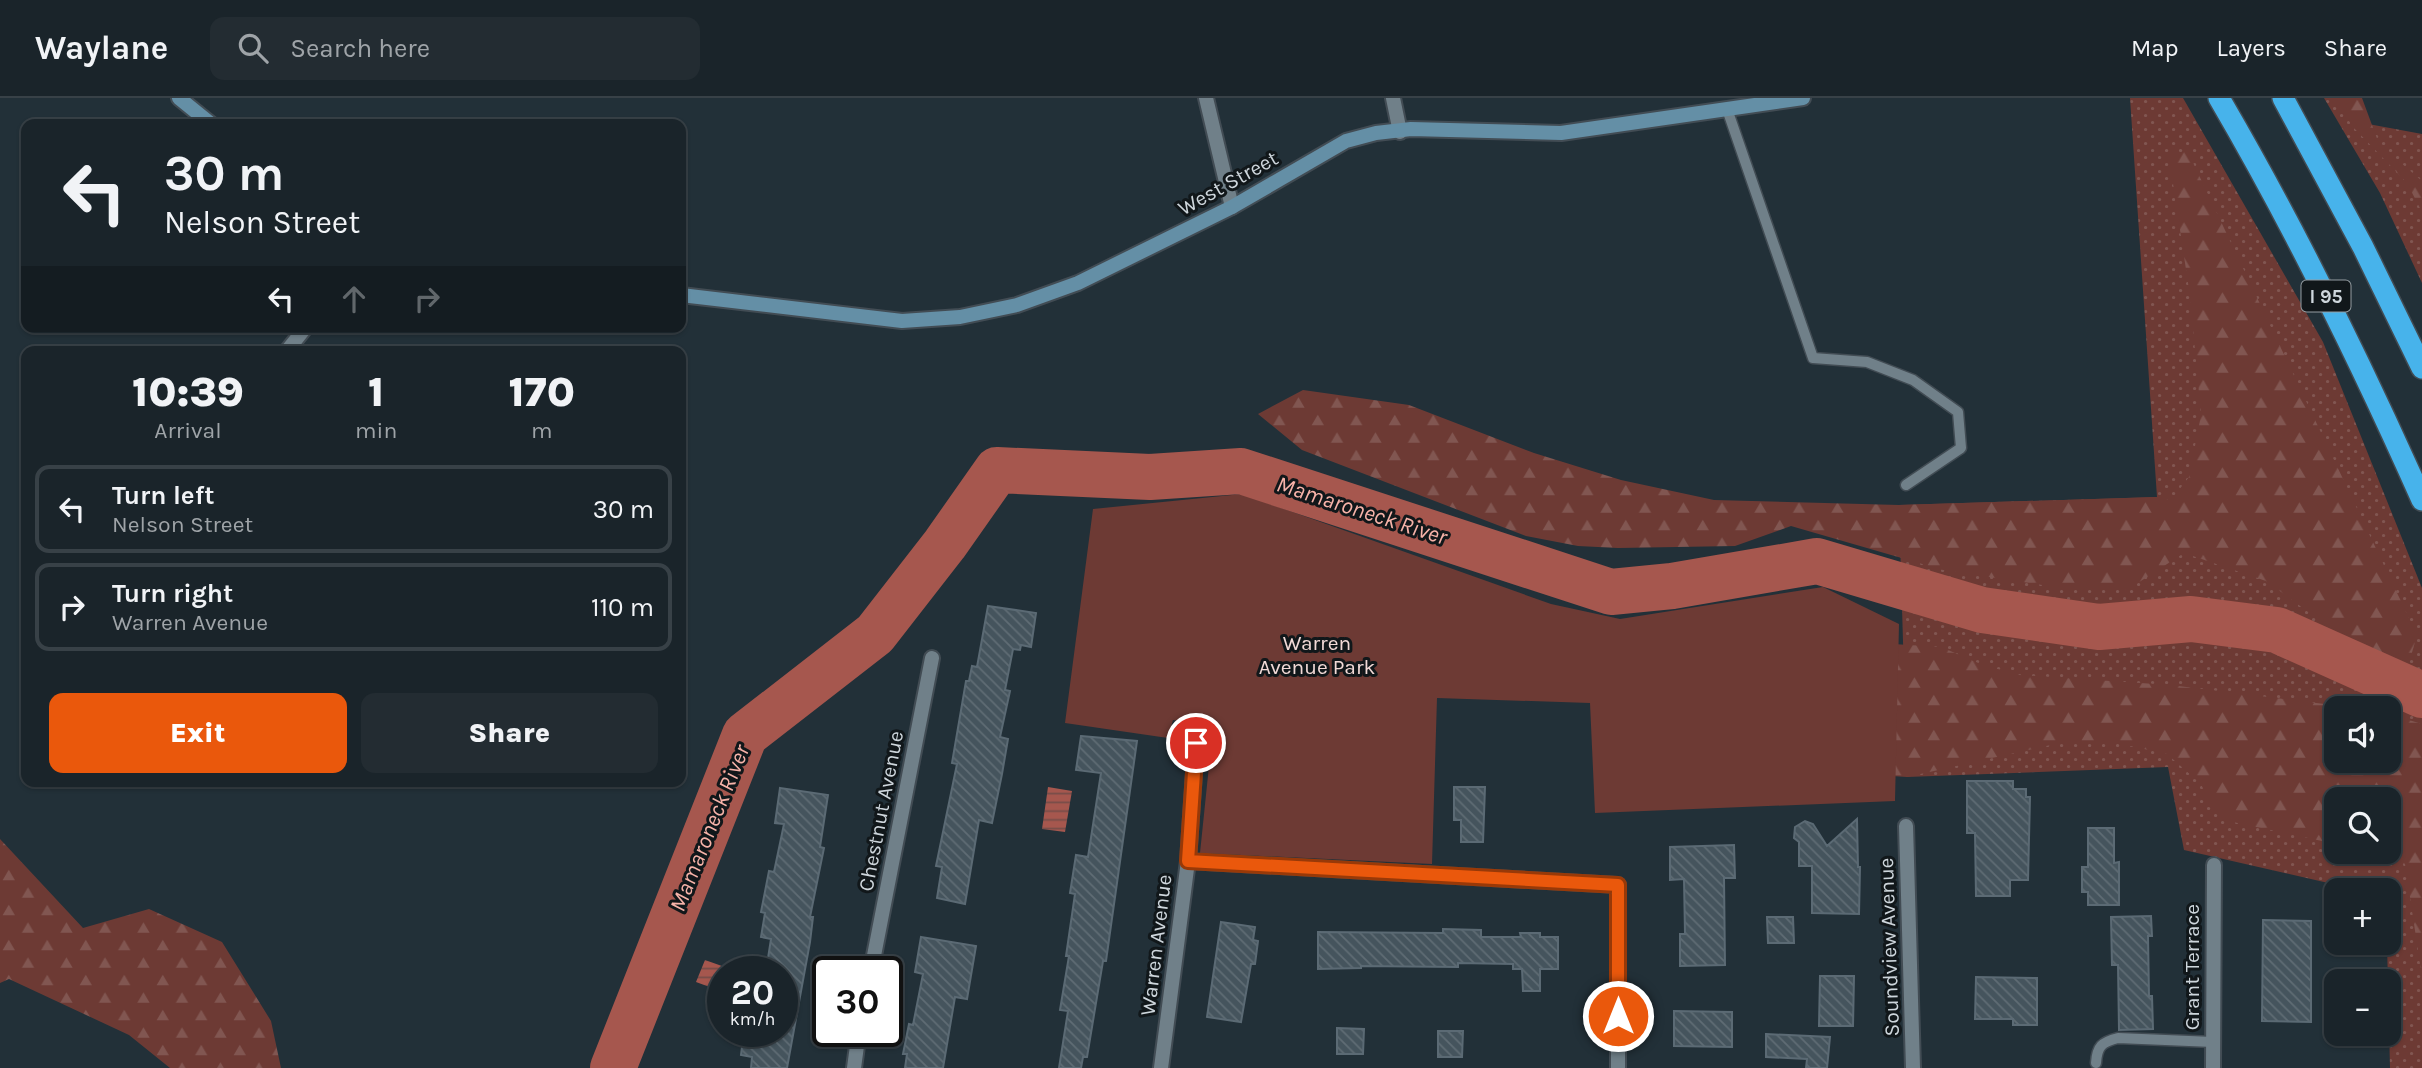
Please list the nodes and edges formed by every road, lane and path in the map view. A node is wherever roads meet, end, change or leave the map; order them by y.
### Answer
1 (179, 98) edge
2 (1206, 98) edge
3 (1393, 98) edge
4 (1803, 98) edge
5 (2219, 98) edge
6 (2283, 98) edge
7 (1727, 109) junction
8 (205, 119) edge
9 (1400, 132) junction
10 (1232, 207) junction
11 (686, 296) edge
12 (2422, 368) edge
13 (1906, 485) dead end
14 (2422, 500) edge
15 (932, 658) dead end
16 (1196, 743) dead end
17 (1906, 826) dead end
18 (1188, 861) junction
19 (2214, 866) dead end
20 (874, 956) edge
21 (2213, 1042) junction
22 (857, 1047) edge
23 (2096, 1063) dead end
24 (854, 1068) edge
25 (1161, 1068) edge
26 (1618, 1068) edge
27 (1913, 1068) edge
28 (2213, 1068) edge

1 - 8 street
2 - 10 street
3 - 9 street
4 - 7 street, West Street
5 - 14 highway, I 95
6 - 12 highway, I 95
7 - 9 street, West Street
7 - 13 lane
9 - 10 street, West Street
10 - 11 street, West Street
15 - 20 street, Chestnut Avenue
16 - 18 street, Warren Avenue
17 - 27 street, Soundview Avenue
18 - 25 street, Warren Avenue
18 - 26 street
19 - 21 street, Grant Terrace
21 - 23 lane
21 - 28 street, Grant Terrace
22 - 24 street

